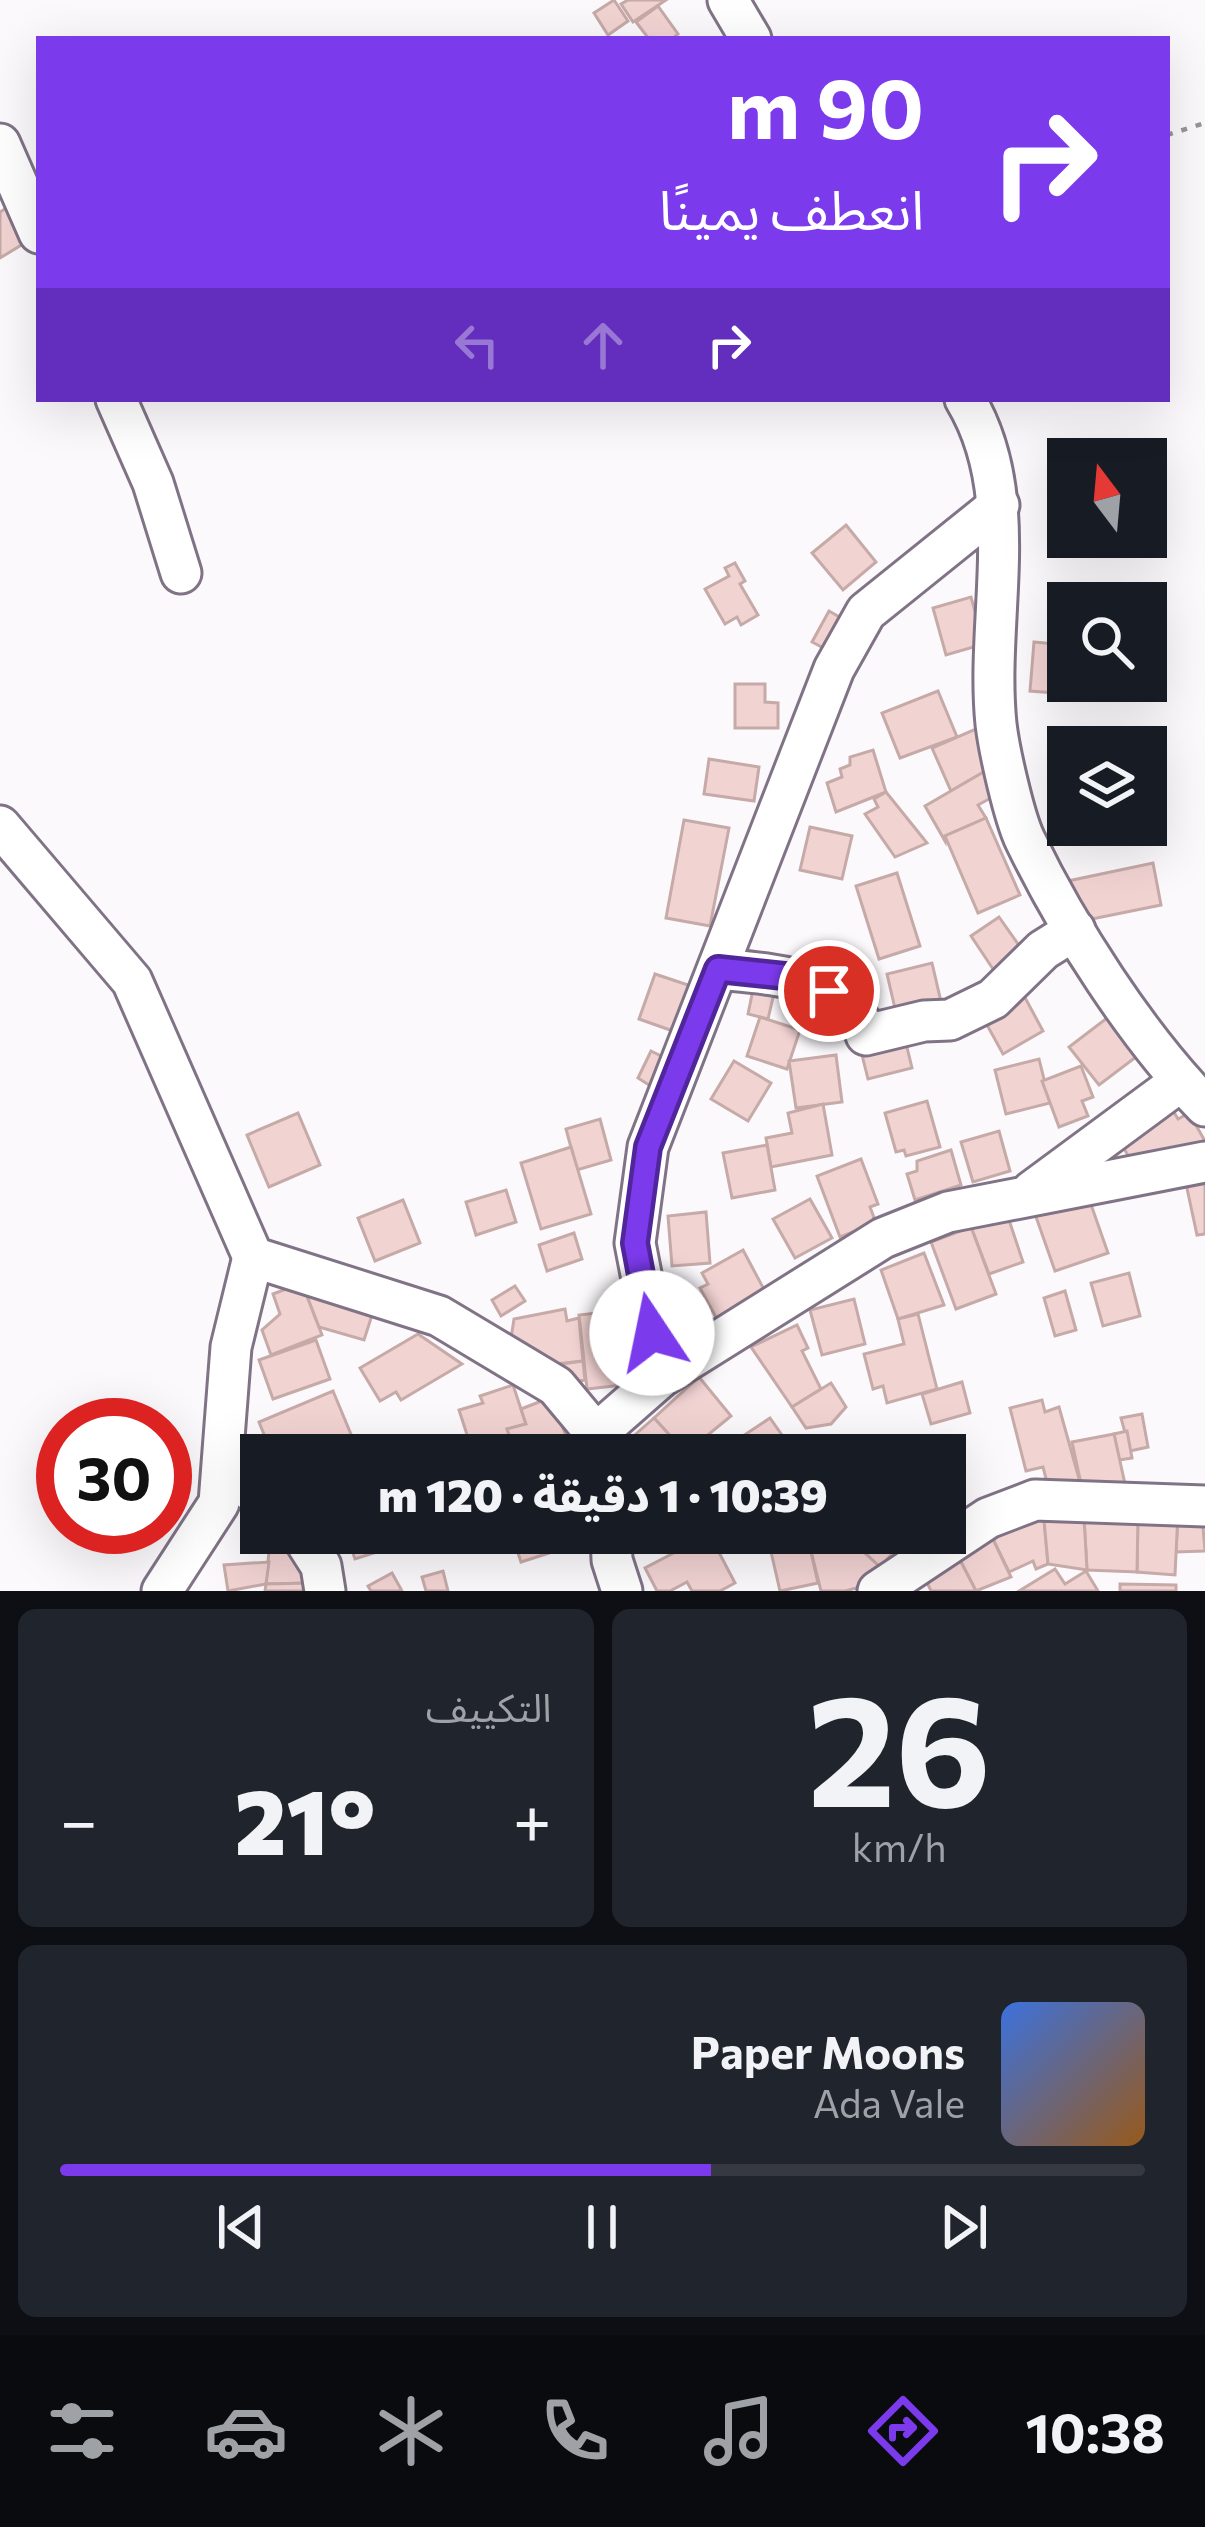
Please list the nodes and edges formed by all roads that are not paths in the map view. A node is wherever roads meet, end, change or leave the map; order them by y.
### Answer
1 (728, 0) edge
2 (749, 36) edge
3 (0, 143) edge
4 (36, 226) edge
5 (117, 402) edge
6 (967, 402) edge
7 (999, 505) junction
8 (181, 573) dead end
9 (0, 826) edge
10 (1075, 930) junction
11 (718, 969) junction
12 (1193, 1093) edge
13 (1205, 1162) edge
14 (1023, 1198) junction
15 (253, 1257) junction
16 (661, 1377) junction
17 (592, 1434) edge
18 (608, 1434) edge
19 (224, 1468) junction
20 (240, 1481) edge
21 (1205, 1506) edge
22 (314, 1554) edge
23 (613, 1554) edge
24 (162, 1591) edge
25 (325, 1591) edge
26 (622, 1591) edge
27 (878, 1591) edge

1 - 2 street
3 - 4 street
5 - 8 street
6 - 7 street
7 - 10 street
7 - 11 street
9 - 15 street
10 - 11 street
10 - 12 street
11 - 16 street
12 - 14 street
13 - 14 street
14 - 16 street
15 - 17 street
15 - 19 street
16 - 18 street
19 - 20 street
19 - 24 street
21 - 27 street
22 - 25 street
23 - 26 street

